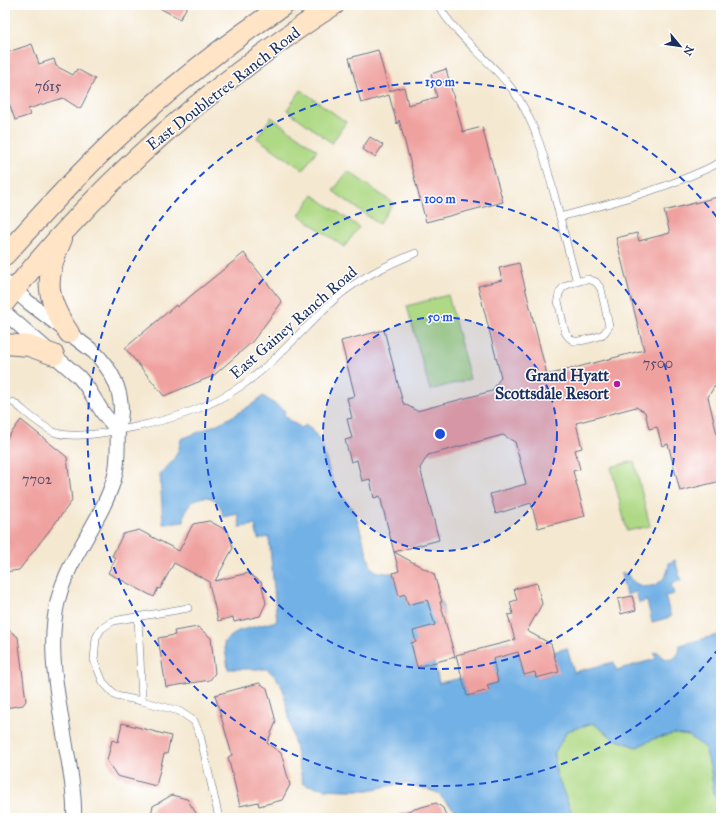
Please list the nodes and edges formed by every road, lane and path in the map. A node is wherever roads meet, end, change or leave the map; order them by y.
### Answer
1 (284, 5) edge
2 (334, 5) edge
3 (438, 5) edge
4 (721, 162) edge
5 (560, 217) junction
6 (66, 228) junction
7 (416, 253) dead end
8 (5, 255) edge
9 (577, 282) junction
10 (8, 291) edge
11 (5, 313) edge
12 (69, 334) junction
13 (5, 344) edge
14 (54, 355) junction
15 (13, 402) dead end
16 (118, 431) junction
17 (188, 608) dead end
18 (138, 617) junction
19 (142, 701) junction
20 (74, 818) edge
21 (219, 818) edge

1 - 8 main road, East Doubletree Ranch Road
2 - 6 main road, East Doubletree Ranch Road
3 - 5 lane
4 - 5 lane
5 - 9 lane
6 - 10 main road, East Doubletree Ranch Road
6 - 12 main road
7 - 16 lane, East Gainey Ranch Road
9 - 9 lane
10 - 12 street
11 - 14 street
12 - 16 street
13 - 14 main road
14 - 16 street
15 - 16 lane, East Gainey Ranch Road
16 - 20 street
17 - 18 lane
18 - 19 lane
18 - 19 lane
19 - 21 lane

